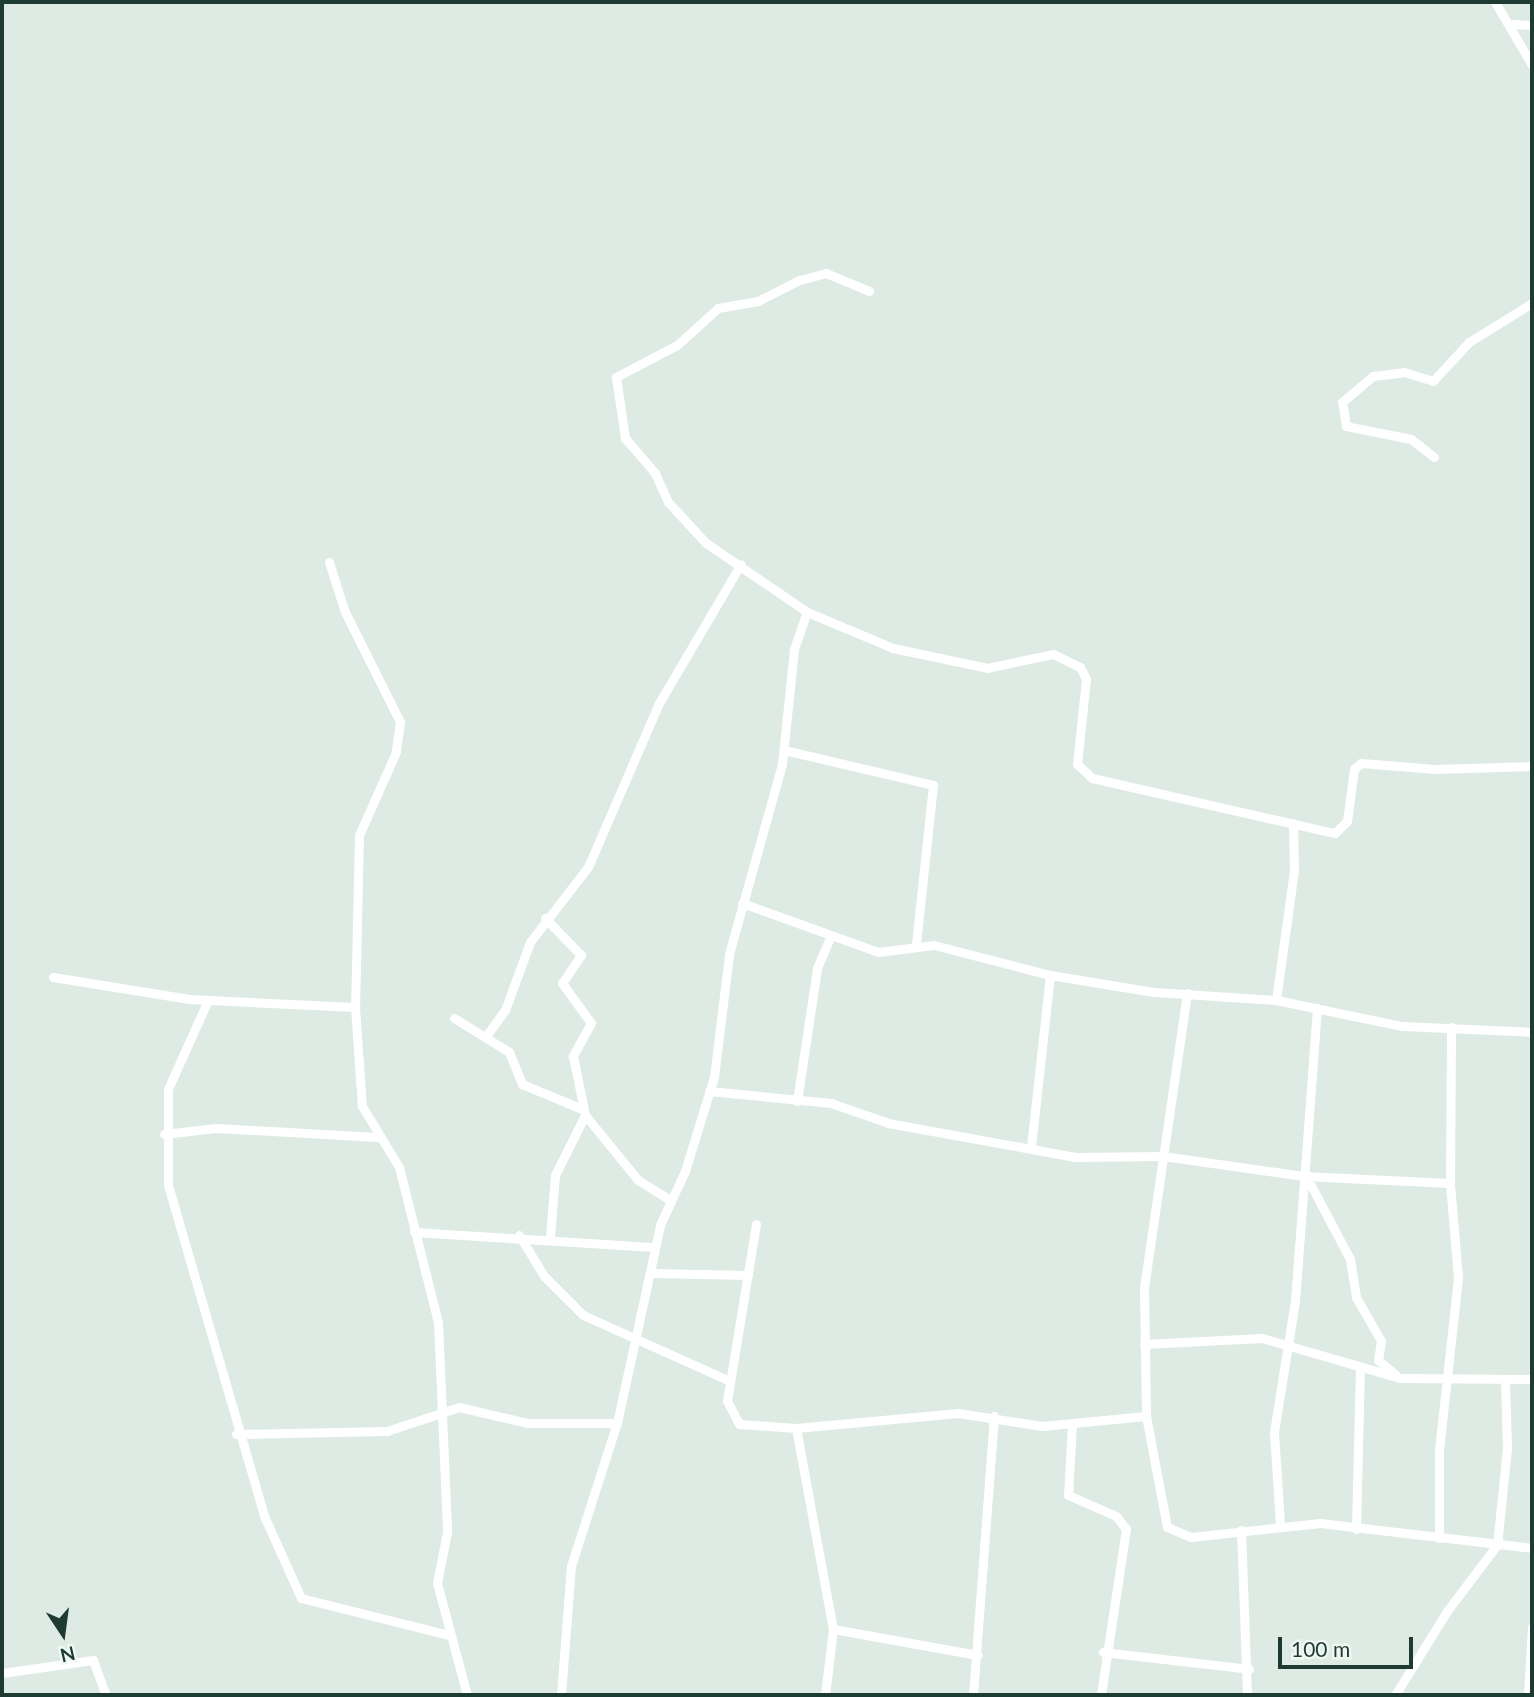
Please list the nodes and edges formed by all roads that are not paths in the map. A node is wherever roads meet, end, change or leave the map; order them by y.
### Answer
1 (1495, 2) edge
2 (1513, 24) junction
3 (1532, 25) edge
4 (1532, 65) edge
5 (869, 291) dead end
6 (1532, 303) edge
7 (1434, 457) dead end
8 (329, 562) dead end
9 (740, 564) junction
10 (807, 612) junction
11 (784, 750) junction
12 (1532, 766) edge
13 (1293, 824) junction
14 (742, 903) junction
15 (545, 918) junction
16 (830, 937) junction
17 (916, 945) junction
18 (1050, 975) junction
19 (53, 977) dead end
20 (1187, 993) junction
21 (208, 1000) junction
22 (1276, 1000) junction
23 (355, 1007) junction
24 (1317, 1008) junction
25 (454, 1018) dead end
26 (1451, 1027) junction
27 (1532, 1032) edge
28 (486, 1036) junction
29 (709, 1091) junction
30 (797, 1101) junction
31 (584, 1113) junction
32 (164, 1135) junction
33 (377, 1137) junction
34 (1031, 1147) junction
35 (1163, 1156) junction
36 (1304, 1176) junction
37 (1450, 1183) junction
38 (670, 1200) junction
39 (756, 1224) dead end
40 (414, 1232) junction
41 (519, 1235) junction
42 (550, 1237) junction
43 (655, 1247) junction
44 (652, 1273) junction
45 (748, 1275) junction
46 (637, 1335) junction
47 (1290, 1343) junction
48 (1144, 1344) junction
49 (1360, 1370) junction
50 (1400, 1378) junction
51 (1505, 1379) junction
52 (1532, 1379) edge
53 (1451, 1380) junction
54 (730, 1381) junction
55 (439, 1411) junction
56 (994, 1416) junction
57 (1146, 1416) junction
58 (617, 1423) junction
59 (1072, 1424) junction
60 (796, 1428) junction
61 (236, 1434) junction
62 (1280, 1525) junction
63 (1356, 1529) junction
64 (1241, 1530) junction
65 (1439, 1538) junction
66 (1497, 1545) junction
67 (1532, 1548) edge
68 (1532, 1627) edge
69 (833, 1629) junction
70 (449, 1635) junction
71 (1103, 1652) junction
72 (978, 1655) junction
73 (1249, 1669) junction
74 (2, 1673) edge
75 (106, 1695) edge
76 (467, 1695) edge
77 (561, 1695) edge
78 (825, 1695) edge
79 (973, 1695) edge
80 (1101, 1695) edge
81 (1247, 1695) edge
82 (1395, 1695) edge
83 (1528, 1695) edge

1 - 2 street
2 - 3 street
2 - 4 street
5 - 9 street
6 - 7 street
8 - 23 street
9 - 10 street
9 - 15 street
10 - 11 street
10 - 13 street
11 - 14 street
11 - 17 street
12 - 13 street
13 - 22 street
14 - 16 street
14 - 29 street
15 - 28 street
15 - 31 street
16 - 17 street
16 - 30 street
17 - 18 street
18 - 20 street
18 - 34 street
19 - 21 street
20 - 22 street
20 - 35 street
21 - 23 street
21 - 32 street
22 - 24 street
23 - 33 street
24 - 26 street
24 - 36 street
25 - 28 street
26 - 27 street
26 - 37 street
28 - 31 street
29 - 30 street
29 - 38 street
30 - 34 street
31 - 38 street
31 - 42 street
32 - 33 street
32 - 61 street
33 - 40 street
34 - 35 street
35 - 36 street
35 - 48 street
36 - 37 street
36 - 47 street
36 - 50 street
37 - 53 street
38 - 43 street
39 - 45 street
40 - 41 street
40 - 55 street
41 - 42 street
41 - 46 street
42 - 43 street
43 - 44 street
44 - 45 street
44 - 46 street
45 - 54 street
46 - 54 street
46 - 58 street
47 - 48 street
47 - 49 street
47 - 62 street
48 - 57 street
49 - 50 street
49 - 63 street
50 - 53 street
51 - 52 street
51 - 53 street
51 - 66 street
53 - 65 street
54 - 60 street
55 - 58 street
55 - 61 street
55 - 70 street
56 - 59 street
56 - 60 street
56 - 72 street
57 - 59 street
57 - 64 street
58 - 77 street
59 - 71 street
60 - 69 street
61 - 70 street
62 - 63 street
62 - 64 street
63 - 65 street
64 - 73 street
65 - 66 street
66 - 67 street
66 - 82 street
68 - 83 street
69 - 72 street
69 - 78 street
70 - 76 street
71 - 73 street
71 - 80 street
72 - 79 street
73 - 81 street
74 - 75 street

